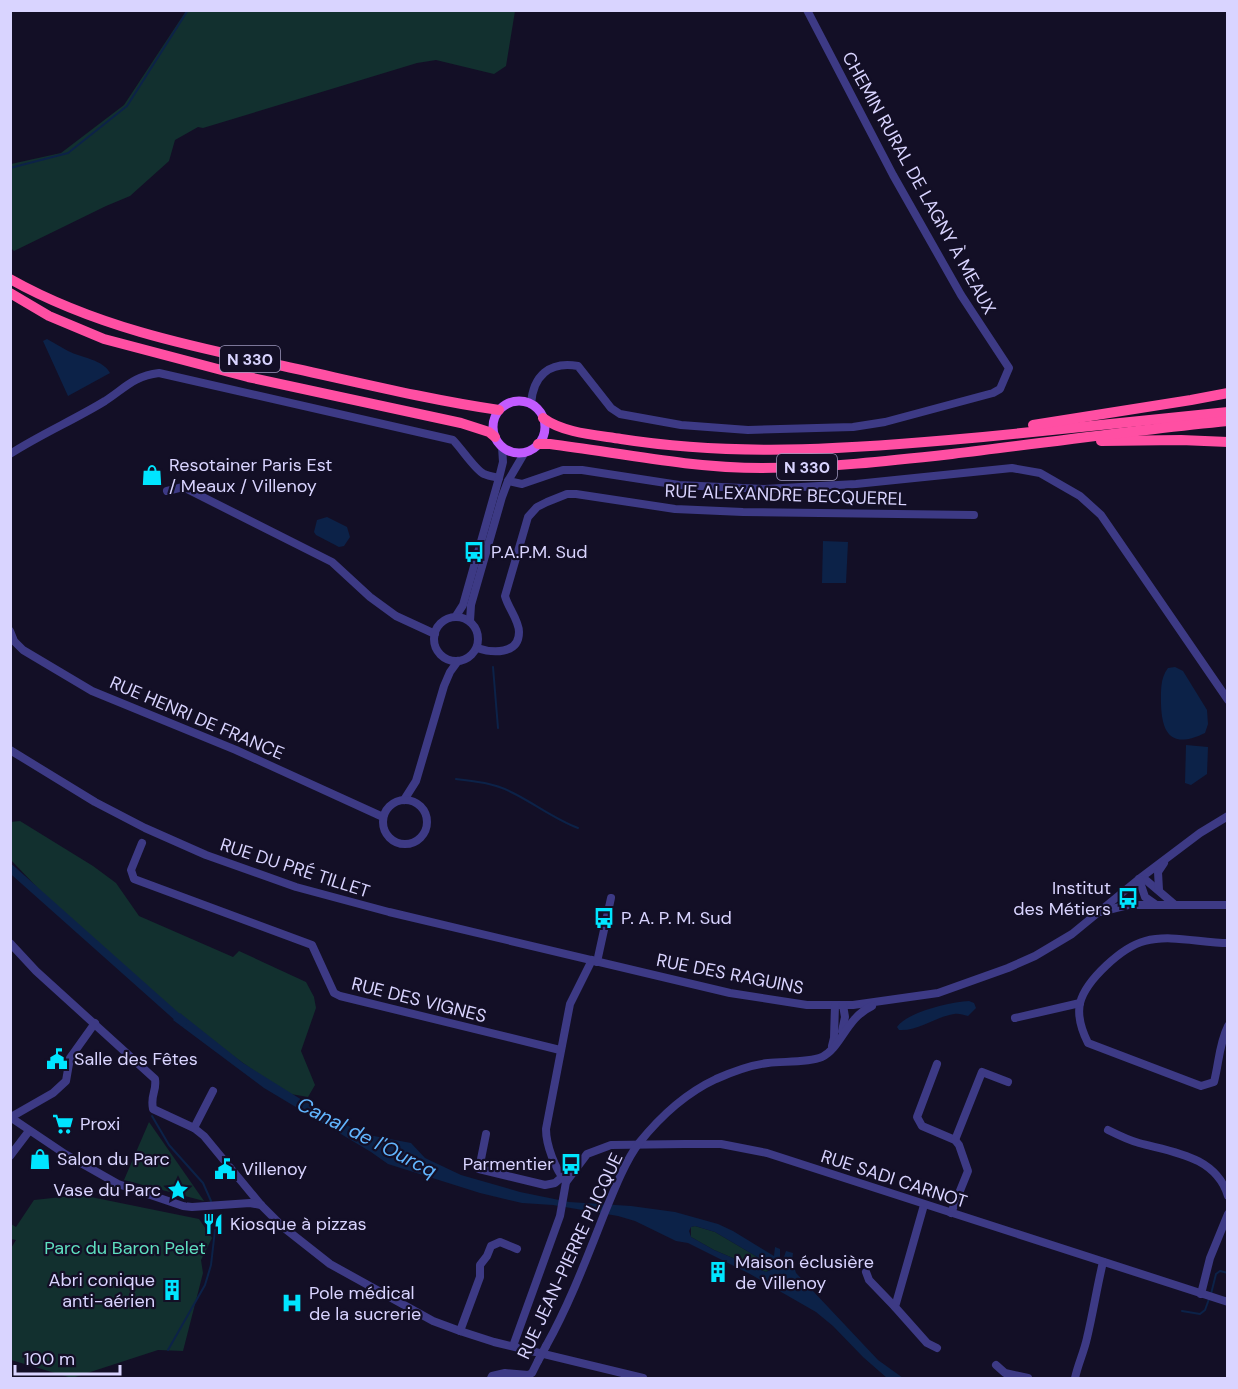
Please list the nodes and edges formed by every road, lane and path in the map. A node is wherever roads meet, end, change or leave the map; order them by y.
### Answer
1 (807, 10) edge
2 (10, 279) edge
3 (10, 293) edge
4 (1227, 393) edge
5 (531, 404) junction
6 (499, 410) junction
7 (1227, 412) edge
8 (543, 418) junction
9 (1227, 421) edge
10 (1005, 434) junction
11 (495, 436) junction
12 (1076, 438) junction
13 (1227, 442) edge
14 (538, 444) junction
15 (502, 447) junction
16 (525, 452) junction
17 (10, 454) edge
18 (503, 480) junction
19 (167, 491) dead end
20 (974, 515) dead end
21 (456, 616) junction
22 (470, 621) junction
23 (10, 631) edge
24 (435, 634) junction
25 (477, 648) junction
26 (441, 656) junction
27 (458, 661) junction
28 (444, 686) junction
29 (1227, 700) edge
30 (10, 750) edge
31 (416, 781) junction
32 (404, 800) junction
33 (417, 803) junction
34 (1227, 816) edge
35 (383, 817) junction
36 (141, 843) dead end
37 (1166, 860) junction
38 (1139, 879) junction
39 (1159, 890) junction
40 (611, 898) dead end
41 (1156, 904) junction
42 (1174, 904) junction
43 (1227, 905) edge
44 (1099, 913) junction
45 (10, 943) edge
46 (1227, 943) edge
47 (594, 961) junction
48 (879, 1002) junction
49 (1080, 1003) junction
50 (839, 1005) junction
51 (1025, 1005) dead end
52 (1027, 1015) junction
53 (1015, 1018) dead end
54 (95, 1023) junction
55 (1227, 1026) edge
56 (838, 1041) junction
57 (560, 1050) junction
58 (831, 1050) junction
59 (937, 1064) dead end
60 (1008, 1082) dead end
61 (213, 1091) dead end
62 (11, 1117) edge
63 (194, 1128) junction
64 (1108, 1130) dead end
65 (29, 1131) junction
66 (486, 1134) dead end
67 (955, 1140) junction
68 (638, 1145) junction
69 (10, 1156) edge
70 (564, 1183) junction
71 (1227, 1196) edge
72 (261, 1205) junction
73 (924, 1205) junction
74 (951, 1213) junction
75 (1227, 1214) edge
76 (517, 1249) dead end
77 (1104, 1262) junction
78 (866, 1272) dead end
79 (1201, 1294) junction
80 (1227, 1302) edge
81 (895, 1307) junction
82 (460, 1331) junction
83 (513, 1346) junction
84 (937, 1348) dead end
85 (996, 1365) dead end
86 (491, 1378) edge
87 (643, 1378) edge
88 (1028, 1378) edge
89 (1075, 1378) edge

1 - 5 street, CHEMIN RURAL DE LAGNY À MEAUX
2 - 6 highway, N 330
3 - 11 highway, N 330
4 - 10 highway
5 - 6 main road, N 330
5 - 8 main road, N 330
6 - 11 main road
7 - 10 highway, N 330
8 - 10 highway, N 330
8 - 14 main road
9 - 12 highway, N 330
11 - 15 main road
12 - 13 highway
12 - 14 highway, N 330
14 - 16 main road
15 - 16 main road
15 - 18 street
16 - 18 street
17 - 18 street
18 - 21 street
18 - 22 street
18 - 29 street
19 - 24 street
20 - 25 street, RUE ALEXANDRE BECQUEREL
21 - 22 street
21 - 24 street
22 - 25 street
23 - 35 street, RUE HENRI DE FRANCE
24 - 26 street
25 - 27 street
26 - 27 street
26 - 28 street
27 - 28 street
28 - 31 street
30 - 47 street, RUE DU PRÉ TILLET
31 - 32 street
31 - 33 street
32 - 33 street
32 - 35 street
33 - 35 street
34 - 37 street, RUE DES RAGUINS
36 - 57 street, RUE DES VIGNES
37 - 38 street, RUE DES RAGUINS
37 - 39 street
38 - 39 street
38 - 41 street
38 - 44 street, RUE DES RAGUINS
39 - 42 street
40 - 47 street
41 - 42 street
41 - 44 street
42 - 43 street
44 - 48 street, RUE DES RAGUINS
45 - 54 street
46 - 49 street
47 - 50 street, RUE DES RAGUINS
47 - 57 street
48 - 50 street, RUE DES RAGUINS
48 - 56 street
49 - 52 street
49 - 55 street
50 - 56 street
50 - 58 street
51 - 52 street
52 - 53 street
54 - 62 street
54 - 63 street
56 - 58 street
57 - 70 street
58 - 68 street, RUE JEAN-PIERRE PLICQUE
59 - 67 street
60 - 67 street
61 - 63 street
62 - 65 street
63 - 72 street
64 - 71 street
65 - 69 street
65 - 72 street
66 - 70 street
67 - 74 street
68 - 70 street, RUE SADI CARNOT
68 - 73 street, RUE SADI CARNOT
68 - 86 street, RUE JEAN-PIERRE PLICQUE, bridge
70 - 83 street
72 - 82 street
73 - 74 street, RUE SADI CARNOT
73 - 81 street
74 - 77 street, RUE SADI CARNOT
75 - 79 street
76 - 82 street
77 - 79 street, RUE SADI CARNOT
77 - 89 street
78 - 81 street
79 - 80 street, RUE SADI CARNOT
81 - 84 street
82 - 83 street
83 - 87 street
85 - 88 street

